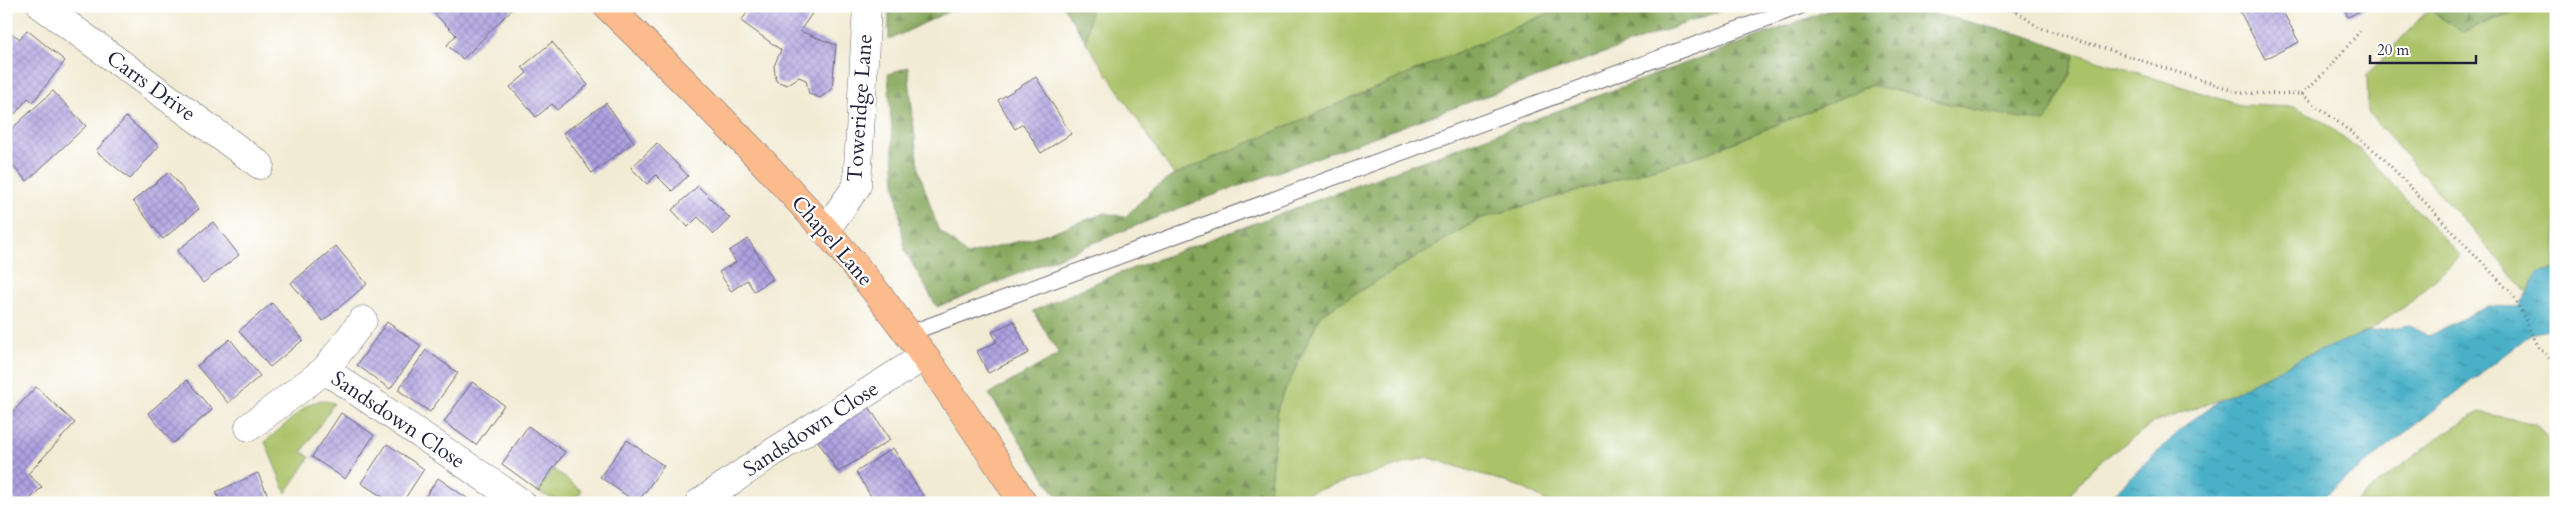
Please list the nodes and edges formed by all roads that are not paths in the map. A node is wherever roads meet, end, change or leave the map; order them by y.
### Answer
1 (42, 6) edge
2 (607, 6) edge
3 (867, 6) edge
4 (1801, 6) edge
5 (260, 165) dead end
6 (826, 231) junction
7 (363, 320) dead end
8 (907, 334) junction
9 (923, 357) junction
10 (324, 370) junction
11 (249, 427) dead end
12 (522, 503) edge
13 (699, 503) edge
14 (1023, 503) edge

1 - 5 street, Carrs Drive
2 - 6 highway, Chapel Lane
3 - 6 street, Toweridge Lane
4 - 8 lane
6 - 8 highway, Chapel Lane
7 - 10 street, Sandsdown Close
8 - 9 highway, Chapel Lane
9 - 13 street, Sandsdown Close
9 - 14 highway, Chapel Lane
10 - 11 street, Sandsdown Close
10 - 12 street, Sandsdown Close

